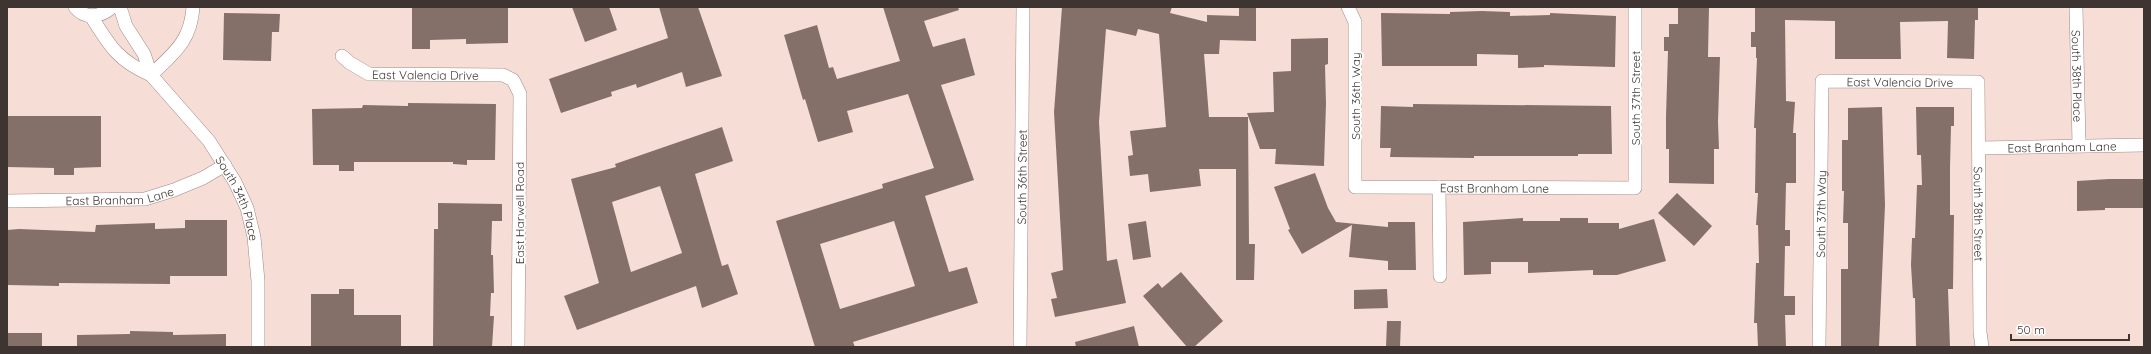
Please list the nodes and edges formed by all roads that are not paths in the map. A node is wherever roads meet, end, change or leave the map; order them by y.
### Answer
1 (75, 7) edge
2 (112, 7) edge
3 (120, 7) edge
4 (193, 7) edge
5 (1023, 7) edge
6 (1348, 7) edge
7 (1635, 7) edge
8 (2076, 7) edge
9 (91, 16) junction
10 (342, 56) dead end
11 (151, 75) junction
12 (513, 80) joint
13 (1822, 81) joint
14 (1978, 82) joint
15 (2079, 145) junction
16 (2144, 146) edge
17 (1980, 148) junction
18 (225, 165) junction
19 (1355, 187) joint
20 (1439, 187) junction
21 (1635, 188) joint
22 (7, 201) edge
23 (1440, 276) dead end
24 (258, 347) edge
25 (518, 347) edge
26 (1020, 347) edge
27 (1819, 347) edge
28 (1982, 347) edge

1 - 9 street, South 34th Place
2 - 9 street
3 - 11 street, South 34th Place
4 - 11 street
5 - 26 street, South 36th Street
6 - 19 street, South 36th Way
7 - 21 street, South 37th Street
8 - 15 street, South 38th Place
9 - 11 street, South 34th Place
10 - 12 street, East Valencia Drive
11 - 18 street, South 34th Place
12 - 25 street, East Harwell Road
13 - 14 street, East Valencia Drive
13 - 27 street, South 37th Way
14 - 17 street, South 38th Street
15 - 16 street, East Branham Lane
15 - 17 street, East Branham Lane
17 - 28 street, South 38th Street
18 - 22 street, East Branham Lane
18 - 24 street, South 34th Place
19 - 20 street, East Branham Lane
20 - 21 street, East Branham Lane
20 - 23 street

